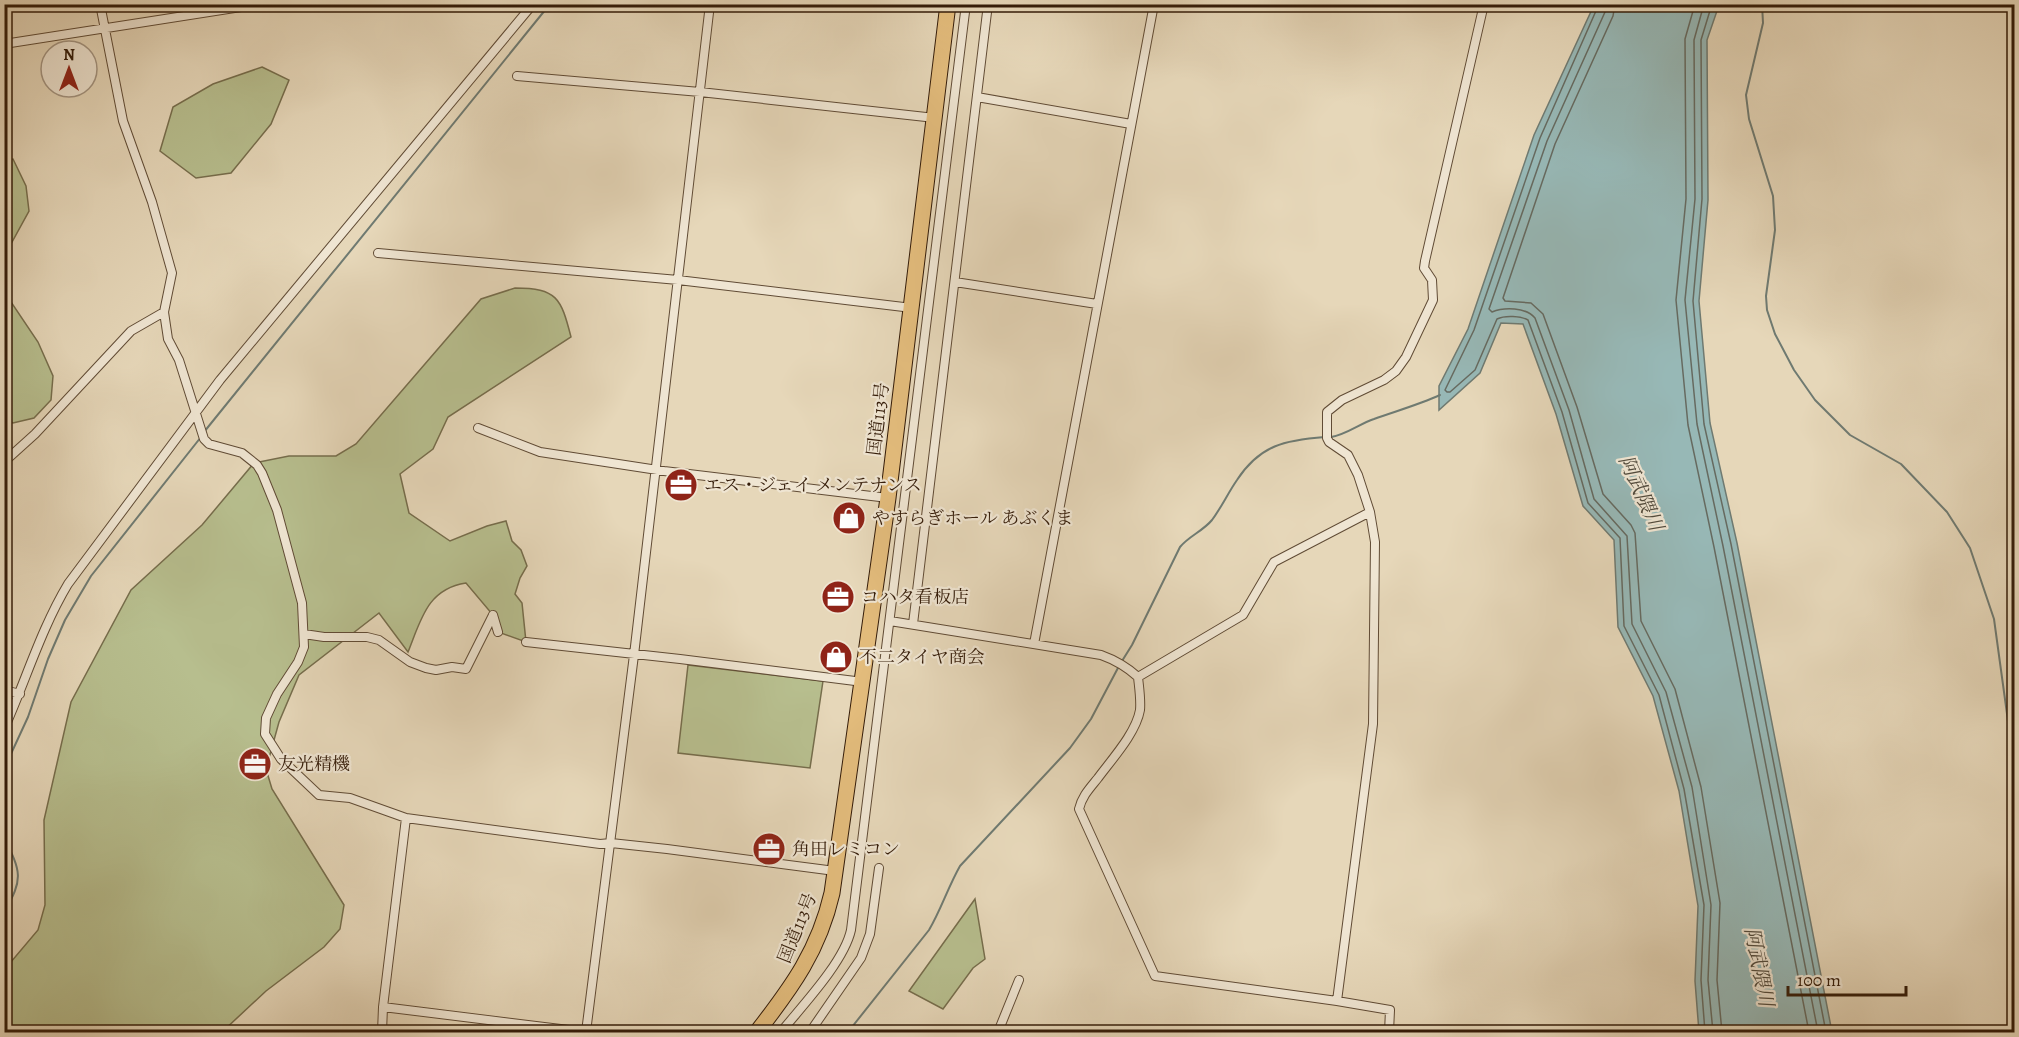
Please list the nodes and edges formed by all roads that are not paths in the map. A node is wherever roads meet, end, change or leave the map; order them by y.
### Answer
1 (100, 4) edge
2 (261, 4) edge
3 (532, 4) edge
4 (710, 4) edge
5 (948, 4) edge
6 (966, 4) edge
7 (988, 4) edge
8 (1154, 4) edge
9 (1484, 4) edge
10 (104, 29) junction
11 (4, 44) edge
12 (517, 76) dead end
13 (700, 92) junction
14 (977, 97) junction
15 (935, 118) junction
16 (1131, 124) junction
17 (378, 253) dead end
18 (678, 280) junction
19 (955, 282) junction
20 (1097, 304) junction
21 (912, 308) junction
22 (164, 312) junction
23 (197, 410) junction
24 (478, 428) dead end
25 (4, 462) edge
26 (656, 469) junction
27 (888, 498) junction
28 (1370, 512) junction
29 (890, 621) junction
30 (913, 624) junction
31 (498, 632) dead end
32 (303, 634) junction
33 (525, 642) dead end
34 (1034, 644) junction
35 (634, 655) junction
36 (1138, 677) junction
37 (863, 682) junction
38 (4, 690) edge
39 (20, 694) junction
40 (4, 729) edge
41 (406, 818) junction
42 (611, 843) junction
43 (879, 868) dead end
44 (835, 871) junction
45 (1019, 980) dead end
46 (1337, 1001) junction
47 (383, 1007) junction
48 (382, 1032) edge
49 (585, 1032) edge
50 (757, 1032) edge
51 (781, 1032) edge
52 (810, 1032) edge
53 (998, 1032) edge
54 (1389, 1032) edge

1 - 10 street
2 - 10 street
3 - 23 street
4 - 13 street
5 - 15 highway, 国道113号
6 - 29 street
7 - 14 street
8 - 16 street
9 - 28 street
10 - 11 street
10 - 22 street
12 - 13 street
13 - 15 street
13 - 18 street
14 - 16 street
14 - 19 street
15 - 21 highway, 国道113号
16 - 20 street
17 - 18 street
18 - 21 street
18 - 26 street
19 - 20 street
19 - 30 street
20 - 34 street
21 - 27 highway, 国道113号
22 - 23 street
22 - 25 street
23 - 32 street
23 - 39 street
24 - 26 street
26 - 27 street
26 - 35 street
27 - 37 highway, 国道113号
28 - 36 street
28 - 46 street
29 - 30 street
29 - 51 street
30 - 34 street
31 - 32 street
32 - 41 street
33 - 35 street
34 - 36 street
35 - 37 street
35 - 42 street
36 - 46 street
37 - 44 highway, 国道113号
38 - 39 street
39 - 40 street
41 - 42 street
41 - 47 street
42 - 44 street
42 - 49 street
43 - 52 street
44 - 50 highway, 国道113号
45 - 53 street
46 - 54 street
47 - 48 street
47 - 49 street

